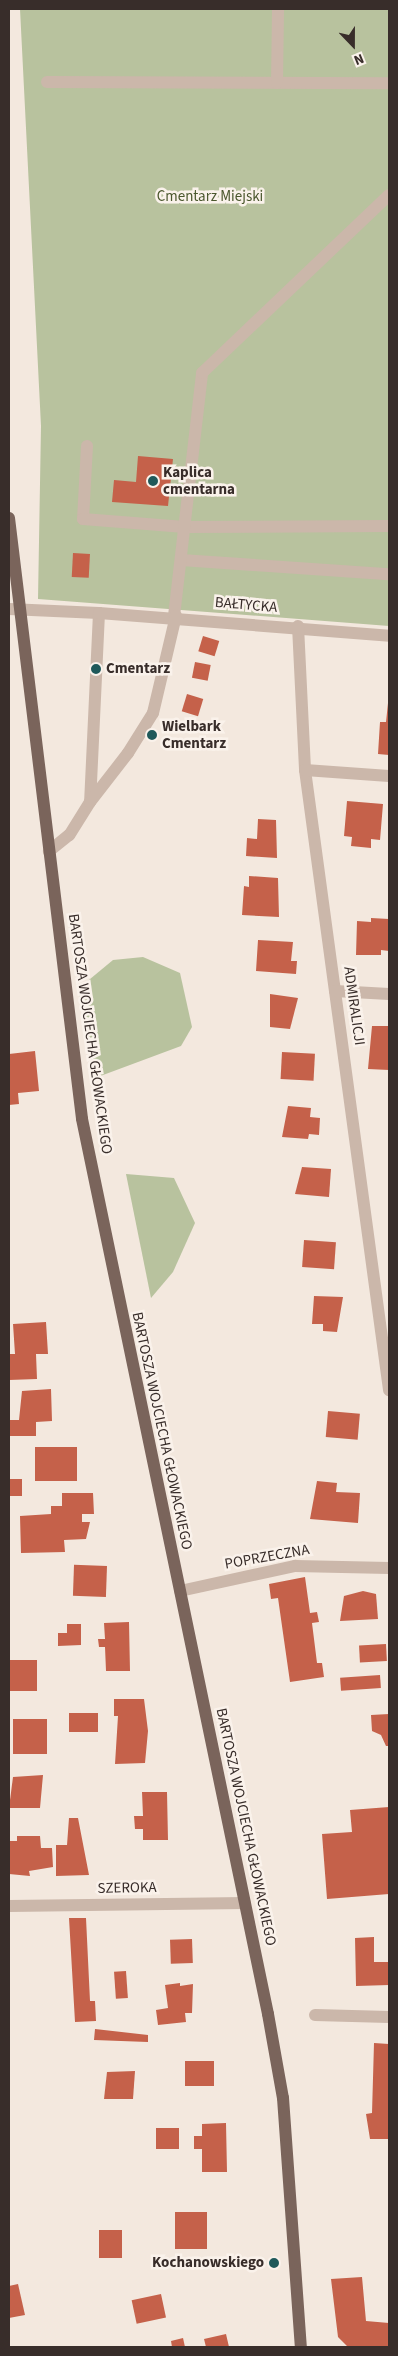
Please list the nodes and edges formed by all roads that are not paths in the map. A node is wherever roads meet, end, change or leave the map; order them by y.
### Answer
1 (278, 9) edge
2 (47, 82) dead end
3 (277, 83) junction
4 (389, 83) edge
5 (389, 195) edge
6 (87, 446) dead end
7 (9, 518) edge
8 (389, 526) edge
9 (184, 527) junction
10 (181, 560) junction
11 (389, 574) edge
12 (14, 609) edge
13 (99, 613) junction
14 (175, 616) junction
15 (298, 626) junction
16 (389, 636) edge
17 (305, 770) junction
18 (389, 776) edge
19 (90, 802) junction
20 (49, 851) junction
21 (335, 991) junction
22 (389, 994) edge
23 (385, 1333) edge
24 (389, 1390) edge
25 (389, 1561) edge
26 (389, 1568) edge
27 (180, 1591) junction
28 (245, 1903) junction
29 (9, 1906) edge
30 (315, 2015) dead end
31 (389, 2017) edge
32 (301, 2347) edge

1 - 3 street
2 - 3 street
3 - 4 street
5 - 9 street
6 - 9 street
7 - 12 main road, BARTOSZA WOJCIECHA GŁOWACKIEGO
8 - 9 street
9 - 10 street
10 - 11 street
10 - 14 street
12 - 13 street, BAŁTYCKA
12 - 20 main road, BARTOSZA WOJCIECHA GŁOWACKIEGO
13 - 14 street, BAŁTYCKA
13 - 19 street
14 - 15 street, BAŁTYCKA
14 - 19 street
15 - 16 street, BAŁTYCKA
15 - 17 street, ADMIRALICJI
17 - 18 street
17 - 21 street, ADMIRALICJI
19 - 20 street
20 - 27 main road, BARTOSZA WOJCIECHA GŁOWACKIEGO
21 - 22 street
21 - 23 street, ADMIRALICJI
23 - 24 street, ADMIRALICJI
25 - 26 street
26 - 27 street, POPRZECZNA
27 - 28 main road, BARTOSZA WOJCIECHA GŁOWACKIEGO
28 - 29 street, SZEROKA
28 - 32 main road, BARTOSZA WOJCIECHA GŁOWACKIEGO
30 - 31 street

